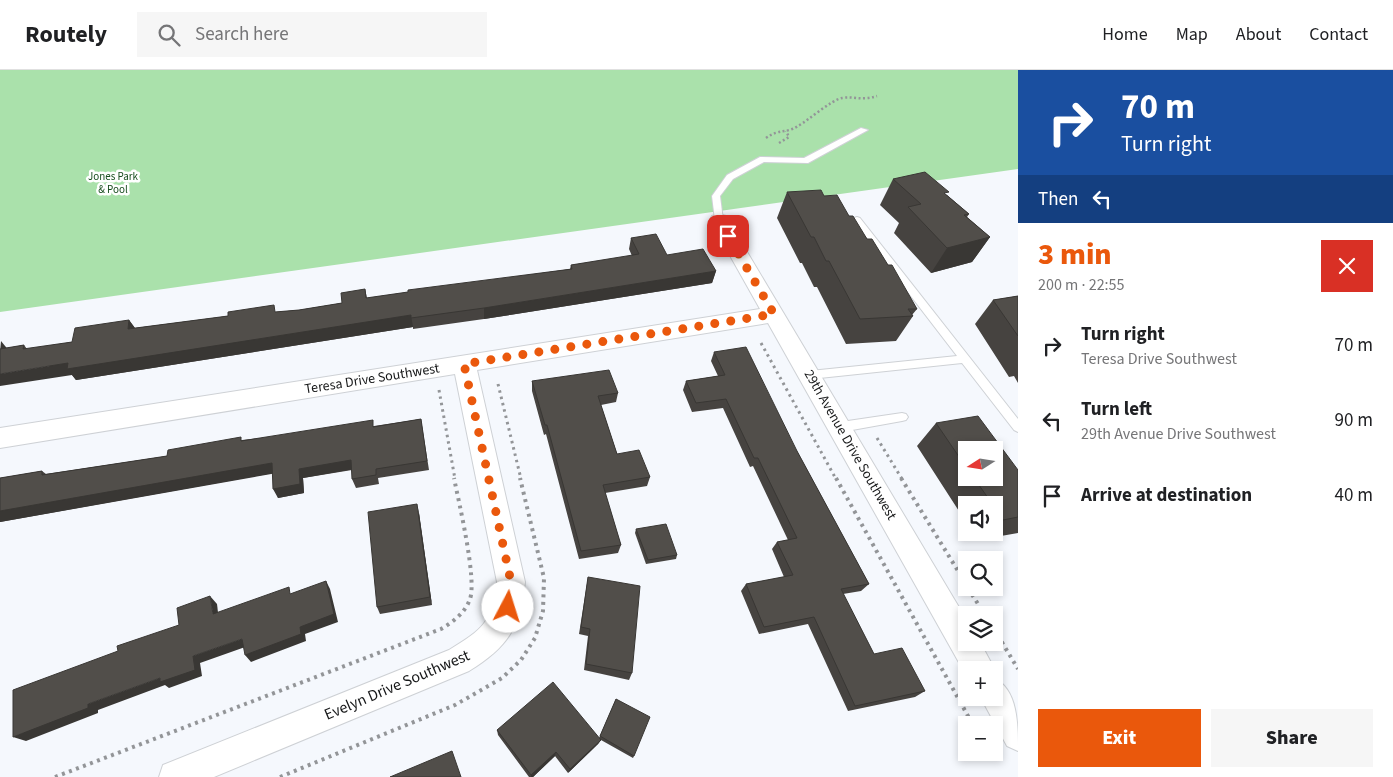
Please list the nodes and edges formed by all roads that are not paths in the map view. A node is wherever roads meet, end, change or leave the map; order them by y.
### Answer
1 (864, 130) dead end
2 (719, 220) joint
3 (857, 220) edge
4 (774, 314) junction
5 (964, 359) junction
6 (464, 364) junction
7 (810, 375) junction
8 (902, 417) dead end
9 (841, 427) junction
10 (1018, 427) edge
11 (0, 438) edge
12 (975, 661) edge
13 (1001, 706) edge
14 (1018, 735) edge
15 (175, 777) edge

1 - 2 lane
2 - 4 street, 29th Avenue Drive Southwest
3 - 5 lane
4 - 6 street, Teresa Drive Southwest
4 - 7 street, 29th Avenue Drive Southwest
5 - 7 lane
5 - 10 lane
6 - 11 street, Teresa Drive Southwest
6 - 15 street, Evelyn Drive Southwest
7 - 9 street, 29th Avenue Drive Southwest
8 - 9 lane
9 - 12 street, 29th Avenue Drive Southwest
13 - 14 street

